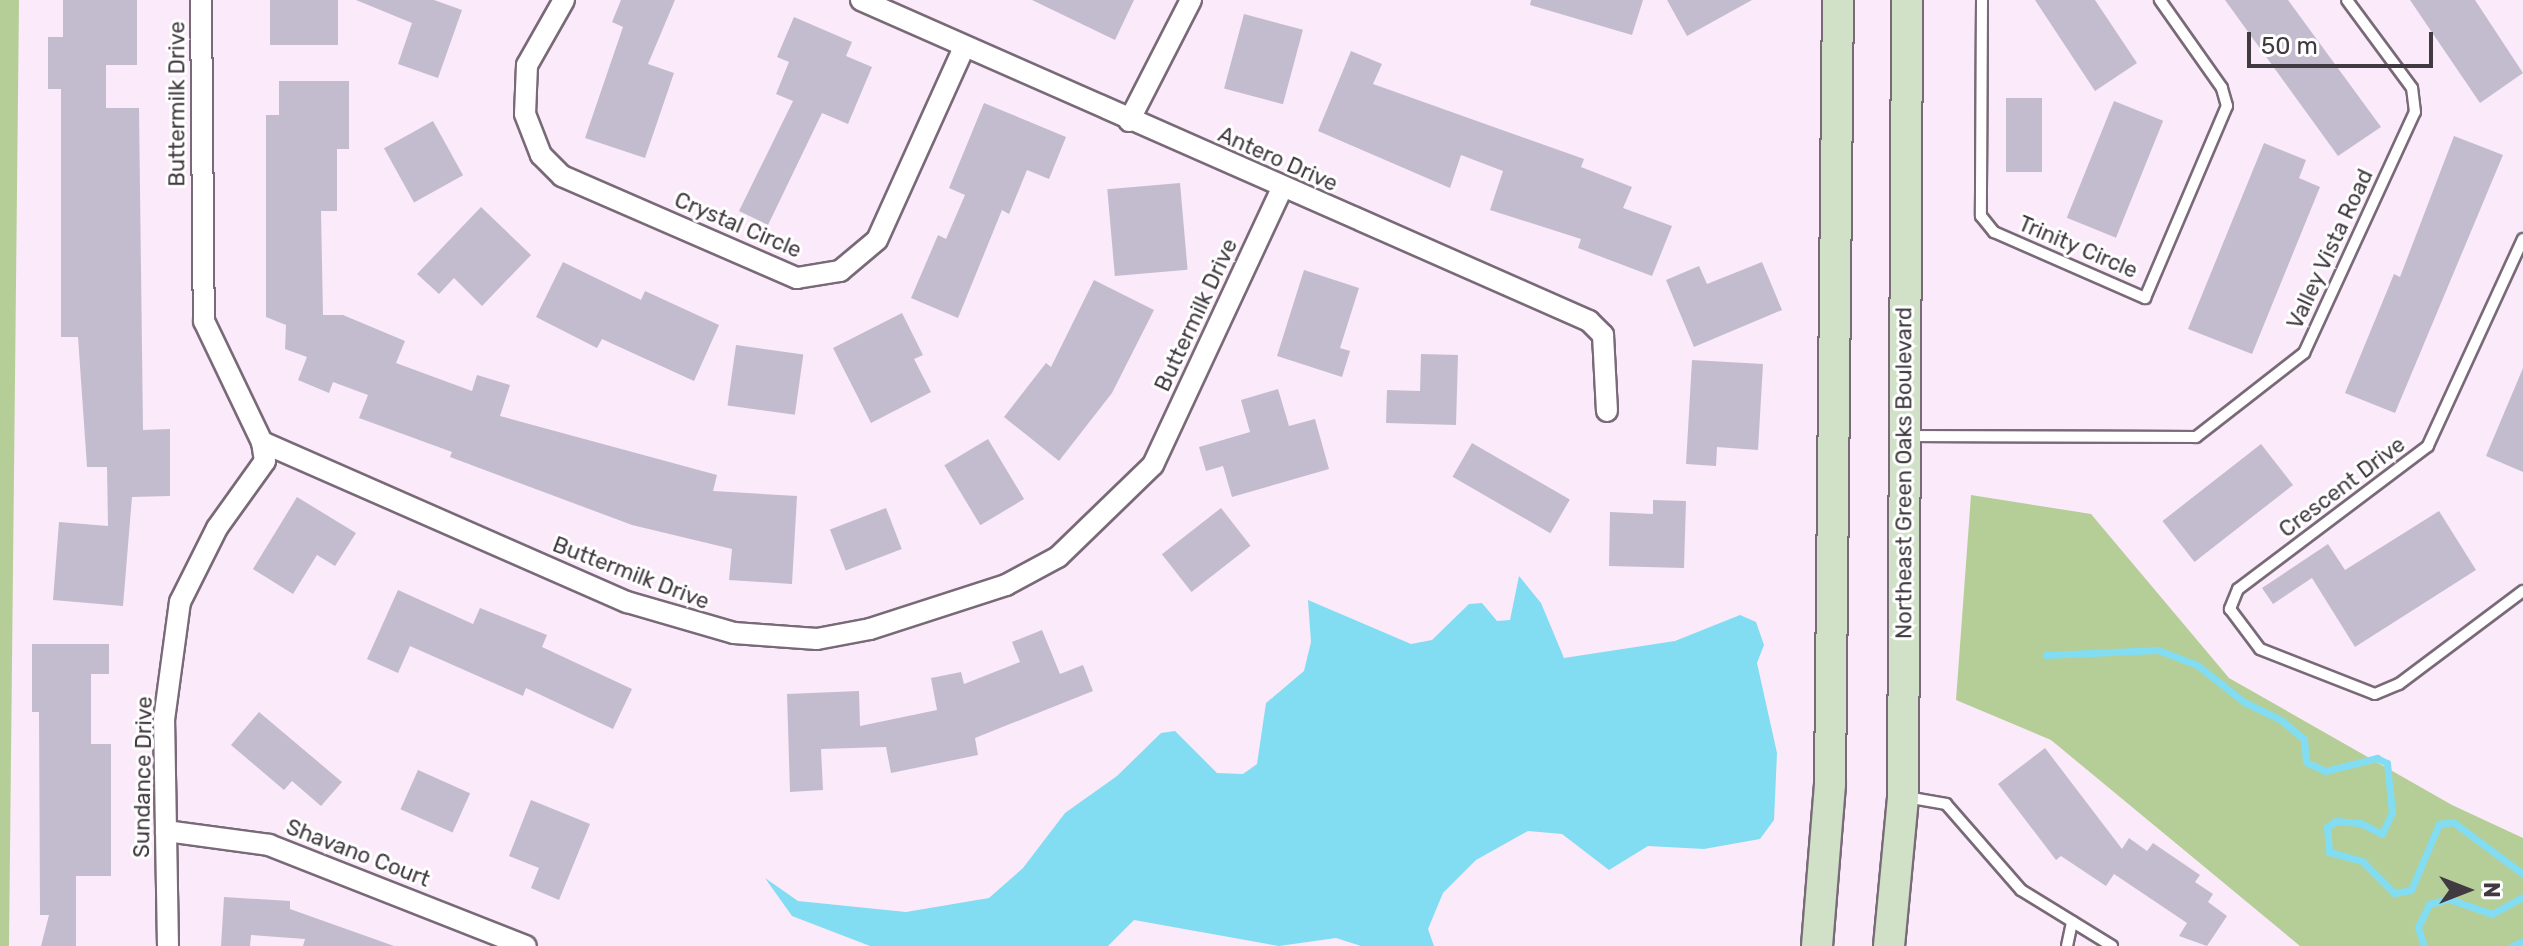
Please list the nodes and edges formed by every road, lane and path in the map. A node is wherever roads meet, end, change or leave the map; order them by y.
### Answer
1 (201, 0) edge
2 (564, 0) edge
3 (861, 0) edge
4 (1191, 0) edge
5 (1838, 0) edge
6 (1907, 0) edge
7 (1982, 0) edge
8 (2160, 0) edge
9 (2347, 0) edge
10 (964, 47) junction
11 (1129, 121) junction
12 (1282, 188) junction
13 (2523, 239) edge
14 (1607, 411) dead end
15 (1904, 436) junction
16 (262, 442) junction
17 (2523, 591) edge
18 (1903, 797) junction
19 (166, 831) junction
20 (2072, 922) junction
21 (168, 946) edge
22 (526, 946) edge
23 (1817, 946) edge
24 (1889, 946) edge
25 (2067, 946) edge
26 (2112, 946) edge

1 - 16 street, Buttermilk Drive
2 - 10 street, Crystal Circle
3 - 10 street, Antero Drive
4 - 11 street
5 - 23 main road
6 - 15 main road, Northeast Green Oaks Boulevard
7 - 8 lane, Trinity Circle
9 - 15 lane, Valley Vista Road
10 - 11 street, Antero Drive
11 - 12 street, Antero Drive
12 - 14 street, Antero Drive
12 - 16 street, Buttermilk Drive
13 - 17 lane, Crescent Drive
15 - 18 main road, Northeast Green Oaks Boulevard
16 - 19 street, Sundance Drive
18 - 20 lane
18 - 24 main road, Northeast Green Oaks Boulevard
19 - 21 street, Sundance Drive
19 - 22 street, Shavano Court
20 - 25 lane
20 - 26 lane

